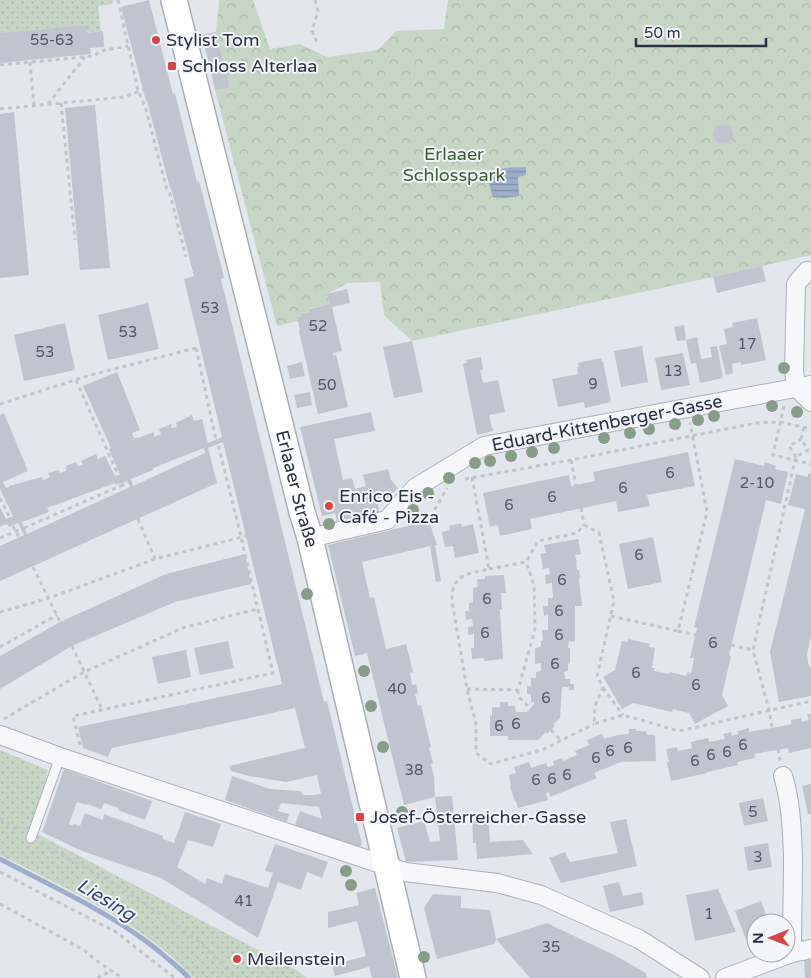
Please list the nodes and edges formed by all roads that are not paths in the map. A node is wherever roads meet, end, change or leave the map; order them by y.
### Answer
1 (174, 0) edge
2 (811, 271) edge
3 (798, 387) edge
4 (811, 402) edge
5 (310, 538) junction
6 (0, 735) edge
7 (60, 758) junction
8 (782, 776) dead end
9 (31, 838) road end
10 (388, 867) junction
11 (792, 913) edge
12 (811, 949) edge
13 (796, 952) edge
14 (765, 963) edge
15 (413, 978) edge
16 (700, 978) edge
17 (725, 978) edge

1 - 5 main road, Erlaaer Straße
2 - 3 street
3 - 4 street
3 - 5 street, Eduard-Kittenberger-Gasse
5 - 10 main road, Erlaaer Straße
6 - 7 street
7 - 9 lane
7 - 10 street
8 - 11 street
10 - 15 main road, Erlaaer Straße
10 - 16 street
12 - 13 street
14 - 17 street

